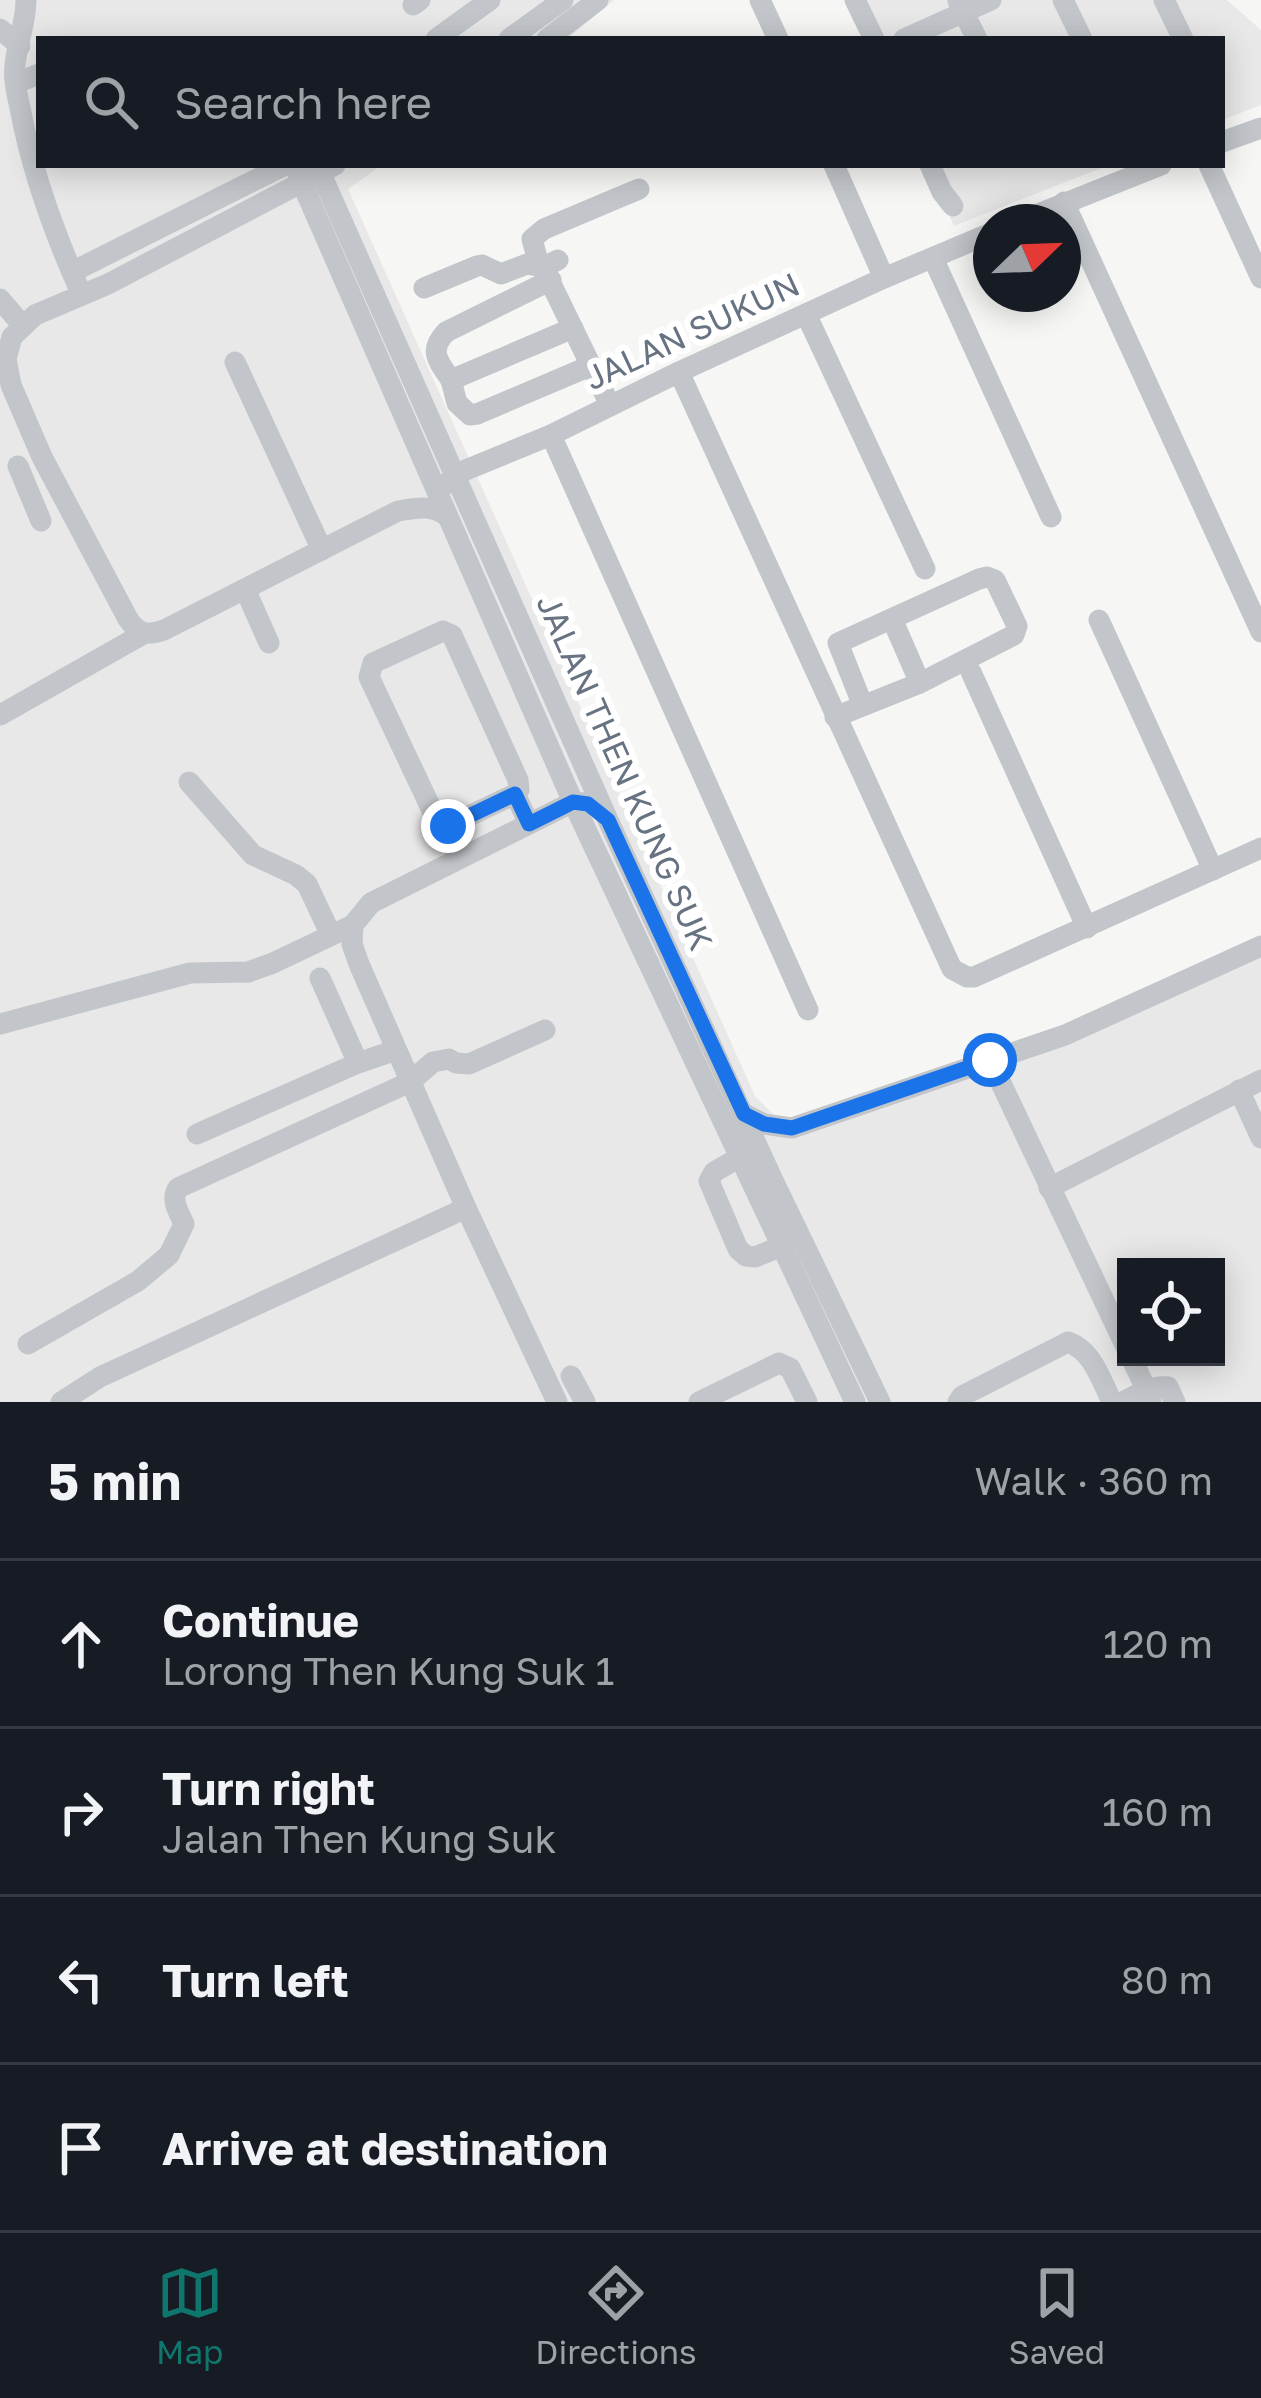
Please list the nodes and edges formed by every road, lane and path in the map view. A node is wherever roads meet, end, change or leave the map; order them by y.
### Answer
1 (26, 0) edge
2 (490, 0) edge
3 (562, 0) edge
4 (598, 0) edge
5 (760, 0) edge
6 (855, 0) edge
7 (991, 0) edge
8 (1063, 0) edge
9 (1164, 0) edge
10 (961, 6) edge
11 (0, 29) edge
12 (440, 36) edge
13 (513, 36) edge
14 (551, 36) edge
15 (777, 36) edge
16 (873, 36) edge
17 (909, 36) edge
18 (976, 36) edge
19 (1081, 36) edge
20 (1182, 36) edge
21 (20, 46) junction
22 (36, 75) edge
23 (16, 83) junction
24 (1261, 128) edge
25 (1225, 141) edge
26 (835, 168) edge
27 (931, 168) edge
28 (1153, 168) edge
29 (1210, 168) edge
30 (309, 169) edge
31 (639, 189) dead end
32 (1064, 202) junction
33 (1059, 204) edge
34 (953, 206) dead end
35 (973, 241) edge
36 (933, 258) junction
37 (548, 268) junction
38 (71, 272) junction
39 (884, 278) junction
40 (1261, 278) edge
41 (424, 288) dead end
42 (81, 293) junction
43 (0, 299) edge
44 (806, 314) junction
45 (23, 326) junction
46 (573, 328) junction
47 (235, 362) dead end
48 (590, 366) junction
49 (679, 372) junction
50 (451, 380) junction
51 (610, 405) junction
52 (550, 435) junction
53 (416, 443) junction
54 (42, 457) junction
55 (9, 465) edge
56 (456, 474) junction
57 (398, 511) junction
58 (446, 513) junction
59 (1051, 517) dead end
60 (40, 521) dead end
61 (322, 550) junction
62 (925, 569) dead end
63 (245, 590) junction
64 (892, 619) junction
65 (1100, 620) dead end
66 (1261, 632) edge
67 (143, 634) junction
68 (268, 643) dead end
69 (971, 673) dead end
70 (920, 683) junction
71 (862, 706) junction
72 (0, 715) edge
73 (835, 717) junction
74 (578, 752) junction
75 (189, 782) dead end
76 (515, 794) junction
77 (573, 802) junction
78 (608, 820) junction
79 (529, 824) junction
80 (1261, 848) edge
81 (1214, 870) junction
82 (353, 925) junction
83 (1087, 928) junction
84 (331, 935) junction
85 (1261, 946) edge
86 (320, 978) dead end
87 (808, 1010) dead end
88 (0, 1024) edge
89 (544, 1030) dead end
90 (396, 1050) junction
91 (990, 1060) junction
92 (358, 1064) junction
93 (1261, 1080) edge
94 (410, 1082) junction
95 (1239, 1090) junction
96 (744, 1114) junction
97 (792, 1128) junction
98 (197, 1134) dead end
99 (1261, 1138) edge
100 (740, 1157) junction
101 (771, 1176) junction
102 (1049, 1188) junction
103 (466, 1208) junction
104 (782, 1246) junction
105 (1117, 1328) edge
106 (28, 1344) dead end
107 (1135, 1366) edge
108 (571, 1376) dead end
109 (1150, 1396) edge
110 (548, 1399) edge
111 (61, 1402) edge
112 (585, 1402) edge
113 (699, 1402) edge
114 (807, 1402) edge
115 (855, 1402) edge
116 (880, 1402) edge
117 (958, 1402) edge
118 (1112, 1402) edge
119 (1124, 1402) edge
120 (1175, 1402) edge

1 - 21 street
2 - 12 street
3 - 13 street
4 - 14 street
5 - 15 street
6 - 16 street
7 - 10 street
8 - 19 street
9 - 20 street
10 - 17 street
10 - 18 street
11 - 21 street
21 - 23 street
22 - 23 street
23 - 38 street
24 - 25 street
26 - 39 street
27 - 34 street
28 - 32 street
29 - 40 street
30 - 38 street
30 - 42 street
30 - 53 street, JALAN THEN KUNG SUK
30 - 56 street, JALAN THEN KUNG SUK
31 - 37 street
32 - 33 street
32 - 66 street
35 - 36 street, JALAN SUKUN
36 - 39 street, JALAN SUKUN
36 - 59 street
37 - 41 street
37 - 46 street
37 - 50 street
38 - 42 street
39 - 44 street, JALAN SUKUN
42 - 45 street
43 - 45 street
44 - 49 street, JALAN SUKUN
44 - 62 street
45 - 54 street
46 - 48 street
46 - 50 street
47 - 61 street
48 - 50 street
48 - 51 street
49 - 51 street, JALAN SUKUN
49 - 73 street
51 - 52 street, JALAN SUKUN
52 - 56 street, JALAN SUKUN
52 - 87 street
53 - 57 street
53 - 58 street, JALAN THEN KUNG SUK
54 - 55 street
54 - 67 street
55 - 60 street
56 - 58 street
56 - 74 street, JALAN THEN KUNG SUK
57 - 58 street
57 - 61 street
58 - 77 street, JALAN THEN KUNG SUK
61 - 63 street
63 - 67 street
63 - 68 street
64 - 70 street
64 - 70 street
64 - 71 street
65 - 81 street
67 - 72 street
69 - 83 street
70 - 71 street
71 - 73 street
73 - 83 street
74 - 77 street
74 - 78 street, JALAN THEN KUNG SUK
75 - 84 street
76 - 76 street
76 - 79 street
77 - 78 street
77 - 79 street
77 - 100 street, JALAN THEN KUNG SUK
78 - 96 street, JALAN THEN KUNG SUK
79 - 82 street
80 - 81 street
81 - 83 street
82 - 84 street
82 - 90 street
84 - 88 street
85 - 91 street
86 - 92 street
89 - 94 street
90 - 92 street
90 - 94 street
91 - 97 street
91 - 102 street
92 - 98 street
93 - 95 street
94 - 103 street
94 - 106 street
95 - 99 street
95 - 102 street
96 - 97 street
96 - 101 street, JALAN THEN KUNG SUK
97 - 101 street
100 - 104 street, JALAN THEN KUNG SUK
100 - 104 street
101 - 116 street, JALAN THEN KUNG SUK
102 - 105 street
103 - 110 street
103 - 111 street
104 - 115 street, JALAN THEN KUNG SUK
107 - 109 street
108 - 112 street
109 - 119 street
109 - 120 street
113 - 114 street
117 - 118 street

